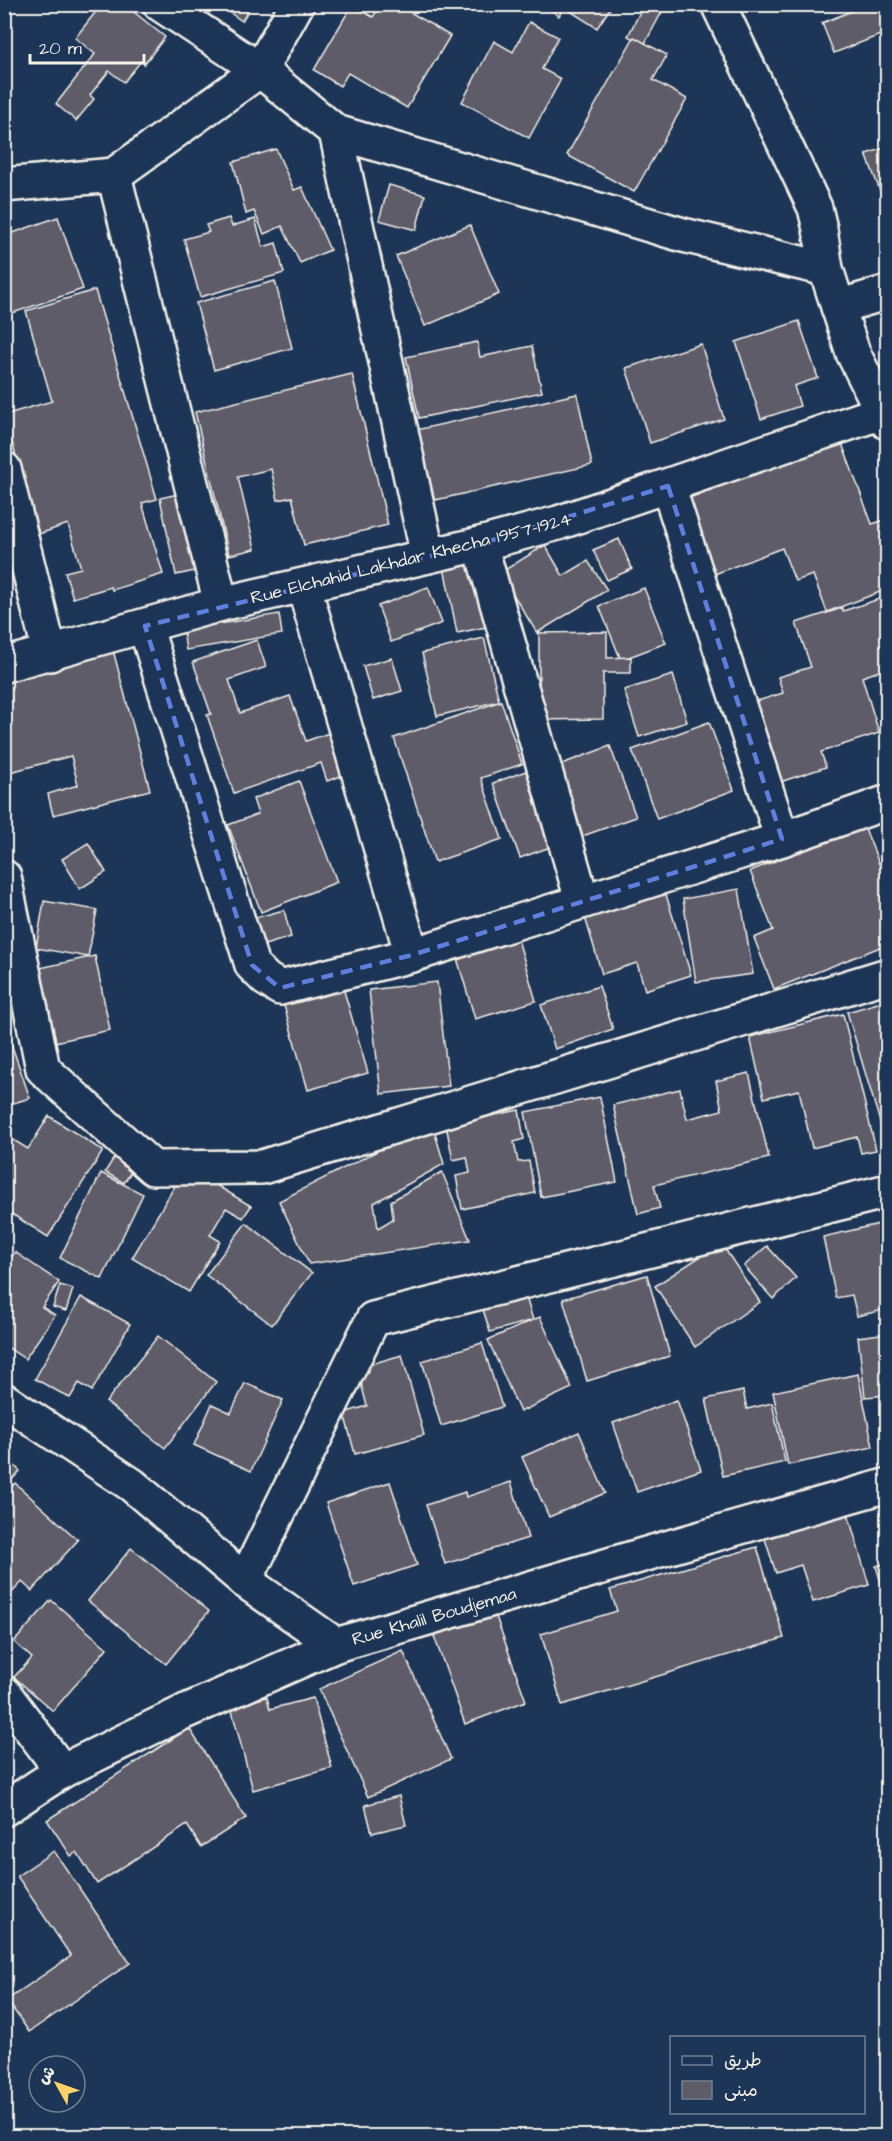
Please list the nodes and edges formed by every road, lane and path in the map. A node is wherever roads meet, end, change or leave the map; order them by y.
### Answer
1 (160, 4) edge
2 (297, 4) edge
3 (718, 4) edge
4 (261, 70) junction
5 (336, 132) junction
6 (114, 175) junction
7 (4, 185) edge
8 (826, 269) junction
9 (888, 292) edge
10 (838, 307) junction
11 (885, 418) edge
12 (4, 469) edge
13 (668, 486) junction
14 (480, 544) junction
15 (428, 556) junction
16 (304, 587) junction
17 (221, 604) junction
18 (145, 626) junction
19 (51, 654) junction
20 (4, 666) edge
21 (888, 802) edge
22 (782, 839) junction
23 (4, 877) edge
24 (582, 900) junction
25 (412, 955) junction
26 (888, 975) edge
27 (888, 1191) edge
28 (4, 1400) edge
29 (888, 1485) edge
30 (245, 1581) junction
31 (336, 1645) junction
32 (4, 1693) edge
33 (62, 1770) junction
34 (4, 1809) edge

1 - 4 street
2 - 4 street
3 - 8 street
4 - 5 street
4 - 6 street
5 - 8 street
5 - 15 street
6 - 7 street
6 - 17 street
8 - 10 street
9 - 10 street
10 - 11 street
11 - 13 street, Rue Elchahid Lakhdar Khecha 1957-1924
12 - 19 street
13 - 14 street, Rue Elchahid Lakhdar Khecha 1957-1924
13 - 22 street
14 - 15 street, Rue Elchahid Lakhdar Khecha 1957-1924
14 - 24 street
15 - 16 street, Rue Elchahid Lakhdar Khecha 1957-1924
16 - 17 street, Rue Elchahid Lakhdar Khecha 1957-1924
16 - 25 street
17 - 18 street, Rue Elchahid Lakhdar Khecha 1957-1924
18 - 19 street, Rue Elchahid Lakhdar Khecha 1957-1924
18 - 25 street
19 - 20 street, Rue Elchahid Lakhdar Khecha 1957-1924
21 - 22 street
22 - 24 street
23 - 26 street
24 - 25 street
27 - 30 street
28 - 30 street
29 - 31 street, Rue Khalil Boudjemaa
30 - 31 street
31 - 33 street, Rue Khalil Boudjemaa
32 - 33 street
33 - 34 street, Rue Khalil Boudjemaa

